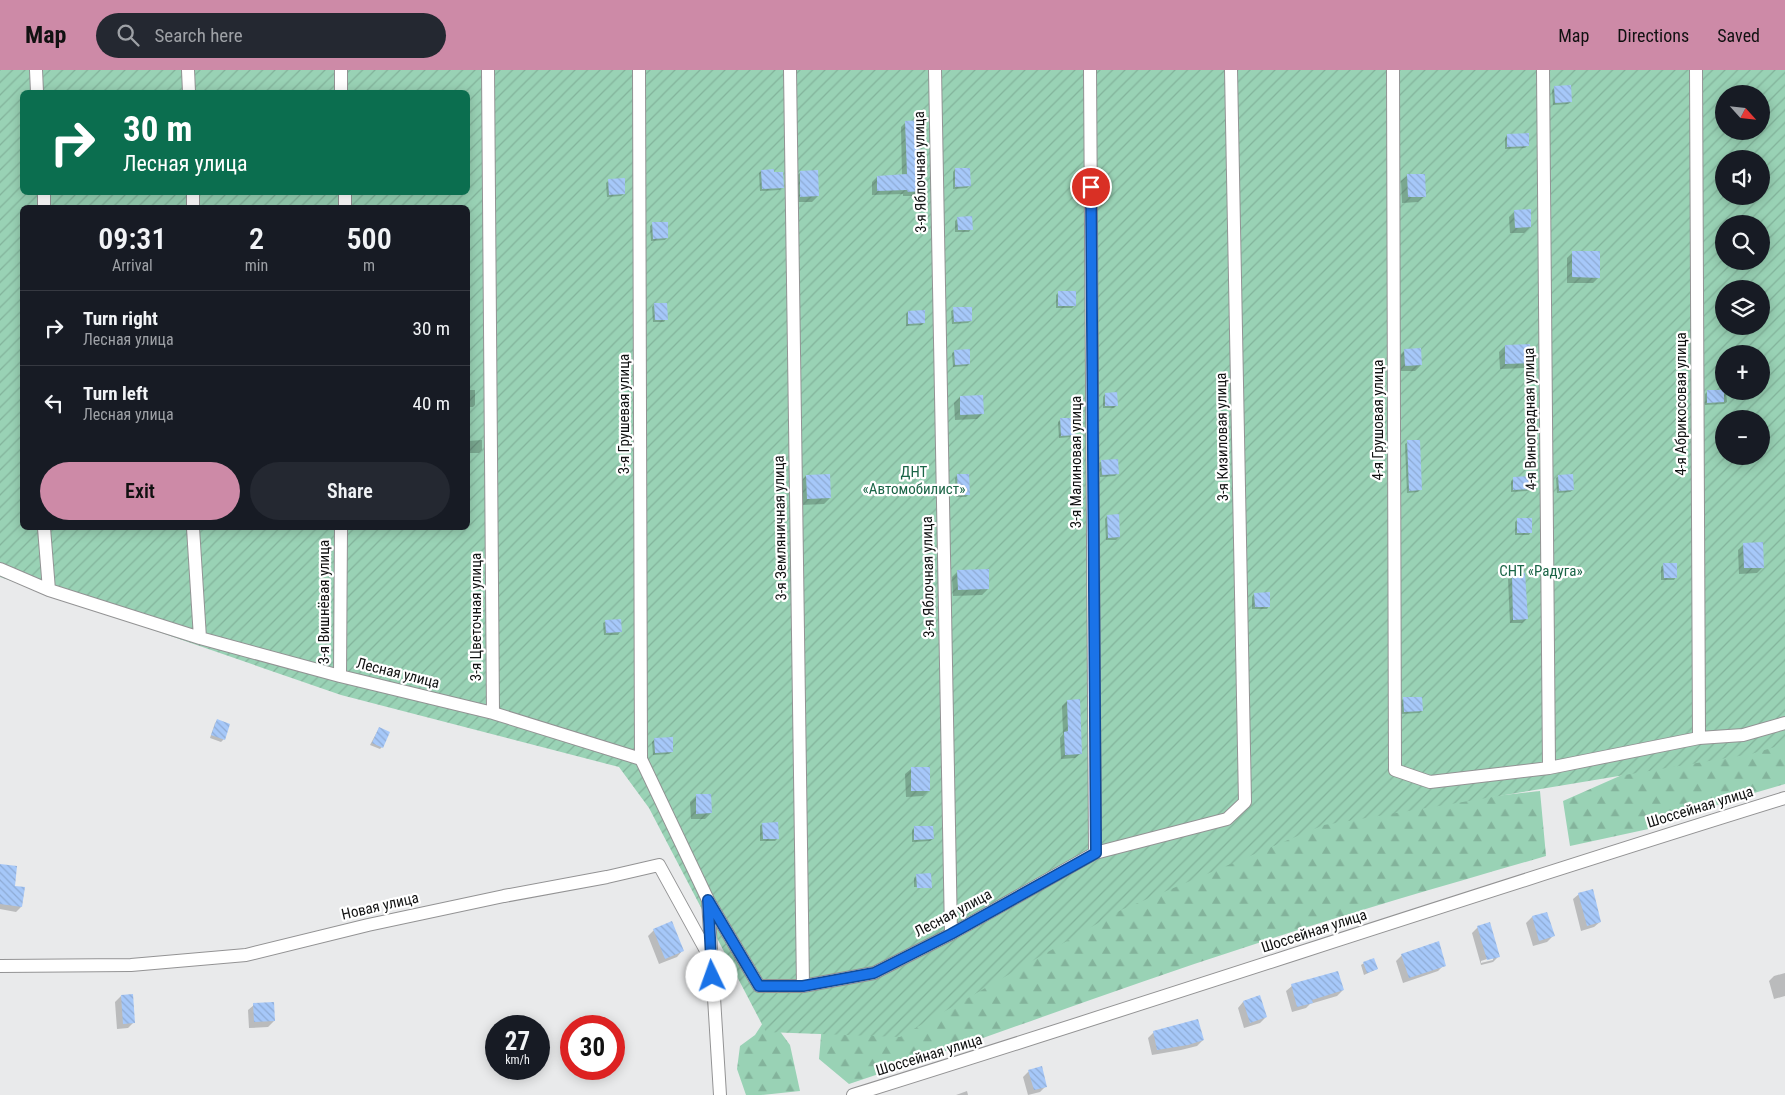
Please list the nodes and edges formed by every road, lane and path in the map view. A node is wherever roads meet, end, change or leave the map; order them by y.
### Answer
1 (36, 70) edge
2 (188, 70) edge
3 (341, 70) edge
4 (488, 70) edge
5 (639, 70) edge
6 (790, 70) edge
7 (935, 70) edge
8 (1090, 70) edge
9 (1230, 70) edge
10 (1393, 70) edge
11 (1543, 70) edge
12 (1696, 70) edge
13 (37, 90) edge
14 (189, 90) edge
15 (341, 90) edge
16 (44, 530) edge
17 (193, 530) edge
18 (341, 530) edge
19 (0, 569) edge
20 (49, 590) junction
21 (200, 638) junction
22 (340, 676) junction
23 (493, 714) junction
24 (1785, 723) edge
25 (1699, 738) junction
26 (641, 759) junction
27 (1549, 768) junction
28 (1785, 798) edge
29 (1245, 802) joint
30 (1096, 853) junction
31 (708, 900) junction
32 (951, 934) junction
33 (711, 960) junction
34 (0, 966) edge
35 (803, 986) junction
36 (720, 1095) edge
37 (854, 1095) edge

1 - 13 street
2 - 14 street
3 - 15 street
4 - 23 street, 3-я Цветочная улица
5 - 26 street, 3-я Грушевая улица
6 - 35 street, 3-я Земляничная улица
7 - 32 street, 3-я Яблочная улица
8 - 30 street, 3-я Малиновая улица
9 - 29 street, 3-я Кизиловая улица
10 - 27 street, 4-я Грушовая улица
11 - 27 street, 4-я Виноградная улица
12 - 25 street, 4-я Абрикосовая улица
16 - 20 street
17 - 21 street
18 - 22 street, 3-я Вишнёвая улица
19 - 20 street, Лесная улица
20 - 21 street, Лесная улица
21 - 22 street, Лесная улица
22 - 23 street, Лесная улица
23 - 26 street, Лесная улица
24 - 25 street
25 - 27 street
26 - 31 street, Лесная улица
28 - 37 street, Шоссейная улица
29 - 30 street, Лесная улица
30 - 32 street, Лесная улица
31 - 33 street, Лесная улица
31 - 35 street, Лесная улица
32 - 35 street, Лесная улица
33 - 34 street, Новая улица
33 - 36 street, Лесная улица

